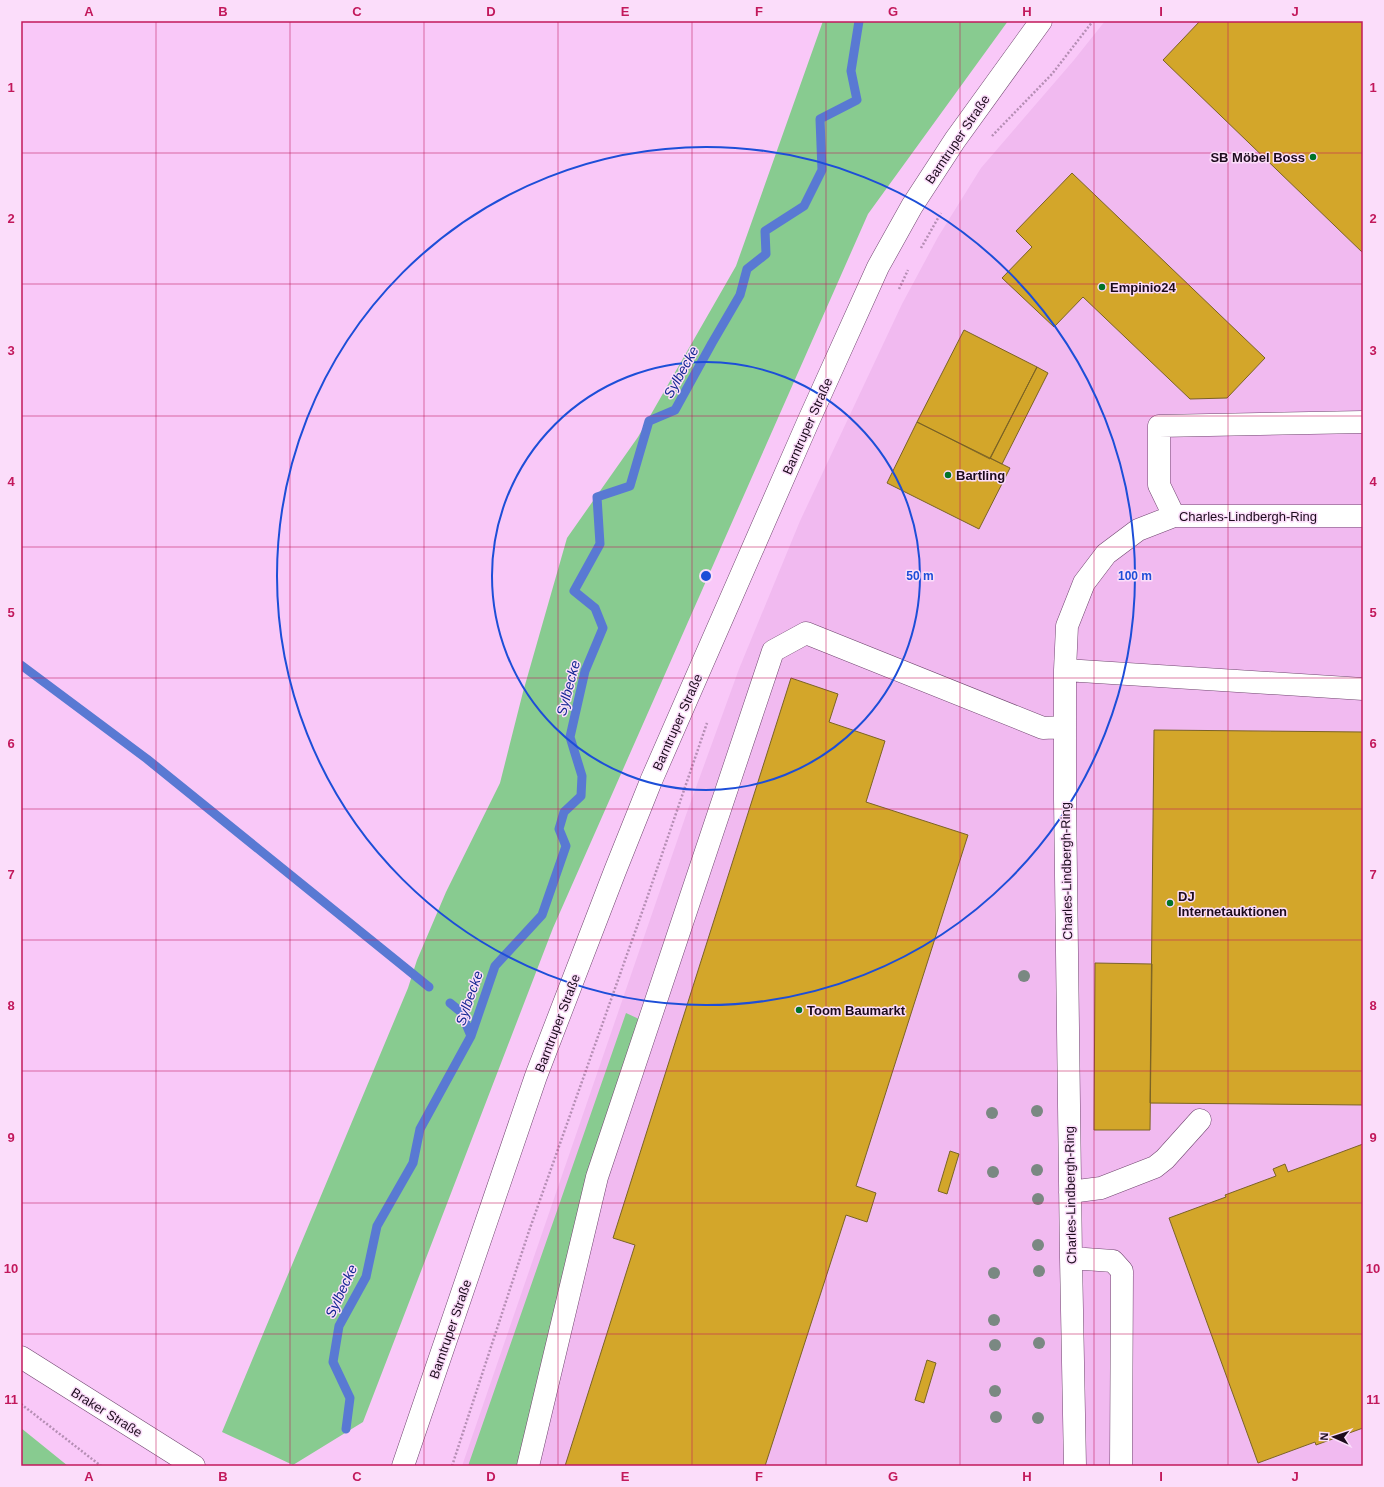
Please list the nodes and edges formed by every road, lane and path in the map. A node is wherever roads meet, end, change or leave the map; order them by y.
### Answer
1 (1041, 21) edge
2 (1363, 422) edge
3 (1174, 516) junction
4 (1363, 516) edge
5 (1065, 670) junction
6 (1363, 689) edge
7 (1065, 727) junction
8 (1200, 1120) dead end
9 (1070, 1192) junction
10 (1071, 1258) junction
11 (22, 1360) edge
12 (21, 1404) edge
13 (101, 1466) edge
14 (194, 1466) edge
15 (403, 1466) edge
16 (528, 1466) edge
17 (1075, 1466) edge
18 (1121, 1466) edge

1 - 15 main road, Barntruper Straße
2 - 3 main road
3 - 4 main road, Charles-Lindbergh-Ring
3 - 5 main road, Charles-Lindbergh-Ring
5 - 6 main road
5 - 7 main road, Charles-Lindbergh-Ring
7 - 9 main road, Charles-Lindbergh-Ring
7 - 16 main road
8 - 9 main road
9 - 10 main road, Charles-Lindbergh-Ring
10 - 17 main road, Charles-Lindbergh-Ring
10 - 18 main road
11 - 14 main road, Braker Straße
12 - 13 path

